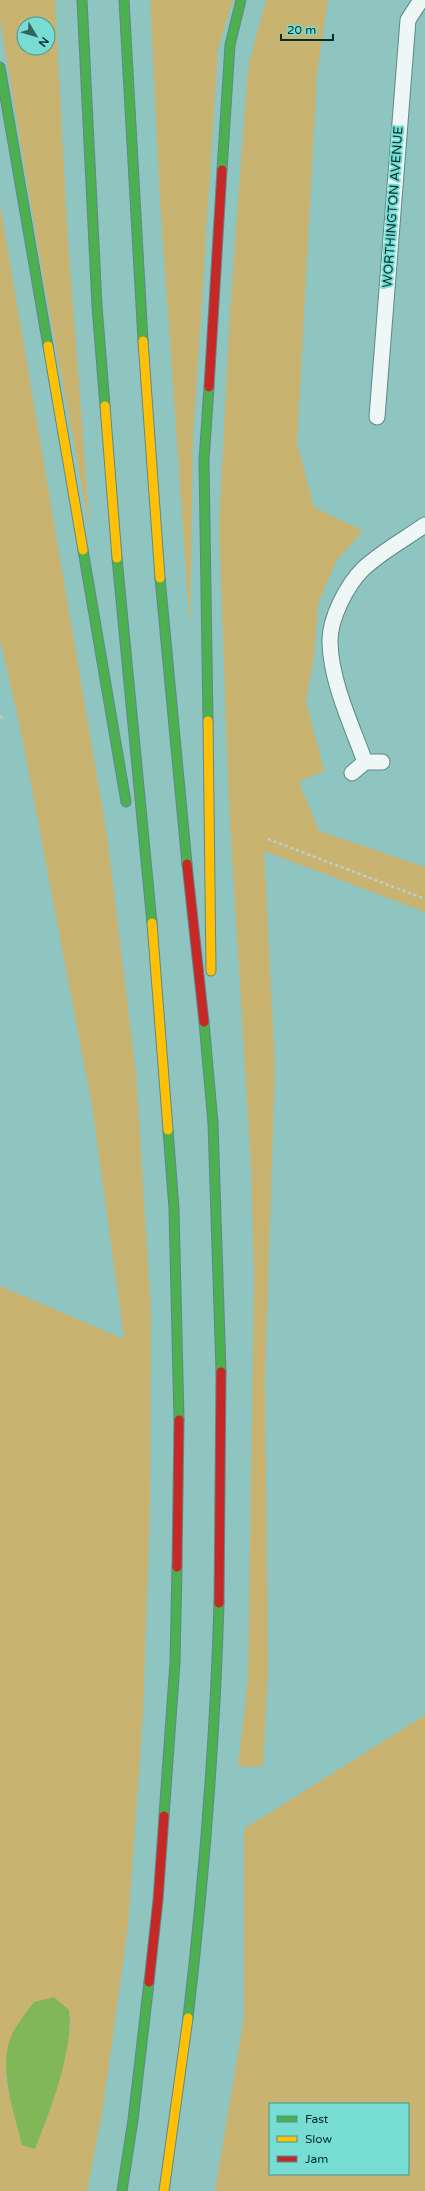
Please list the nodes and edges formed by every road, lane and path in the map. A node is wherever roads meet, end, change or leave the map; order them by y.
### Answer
1 (82, 0) edge
2 (124, 0) edge
3 (241, 0) edge
4 (421, 0) edge
5 (0, 67) edge
6 (377, 417) dead end
7 (425, 525) edge
8 (0, 717) edge
9 (6, 719) dead end
10 (365, 762) junction
11 (382, 762) dead end
12 (352, 773) dead end
13 (127, 811) dead end
14 (268, 839) dead end
15 (136, 865) dead end
16 (425, 899) edge
17 (211, 979) dead end
18 (211, 995) dead end
19 (159, 998) junction
20 (213, 1115) junction
21 (122, 2191) edge
22 (164, 2191) edge

1 - 19 highway
2 - 20 highway
3 - 17 highway
4 - 6 street, WORTHINGTON AVENUE
5 - 13 highway
7 - 10 street
8 - 9 path
10 - 11 street
10 - 12 street
14 - 16 path
15 - 19 highway
18 - 20 highway
19 - 21 highway
20 - 22 highway

